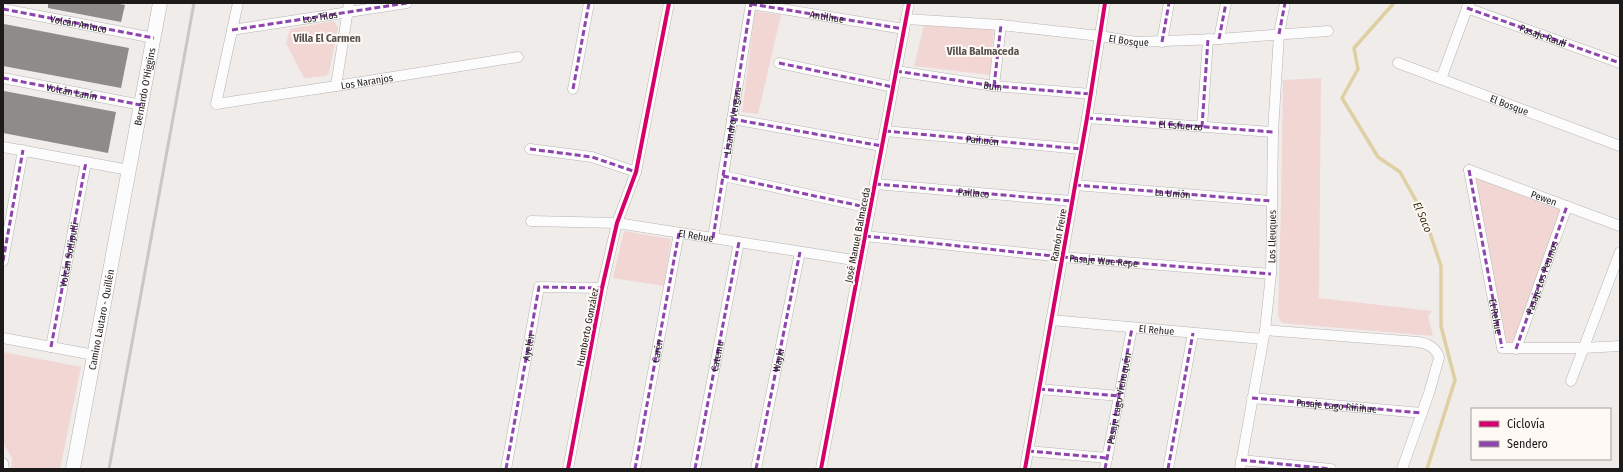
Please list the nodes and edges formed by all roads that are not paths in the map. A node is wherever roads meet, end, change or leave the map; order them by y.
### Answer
1 (160, 3) edge
2 (238, 3) edge
3 (407, 3) edge
4 (590, 3) edge
5 (669, 3) edge
6 (751, 3) edge
7 (909, 3) edge
8 (1105, 3) edge
9 (1169, 3) edge
10 (1226, 3) edge
11 (1285, 3) edge
12 (1468, 5) edge
13 (348, 8) edge
14 (3, 9) edge
15 (905, 24) junction
16 (1001, 25) junction
17 (232, 30) junction
18 (1328, 31) dead end
19 (1279, 34) junction
20 (1100, 36) junction
21 (154, 38) junction
22 (1208, 39) junction
23 (1220, 39) junction
24 (1162, 42) junction
25 (518, 57) dead end
26 (779, 63) dead end
27 (1398, 63) dead end
28 (1620, 63) edge
29 (896, 71) junction
30 (3, 78) edge
31 (1441, 79) junction
32 (336, 86) junction
33 (994, 86) junction
34 (893, 87) junction
35 (573, 89) dead end
36 (1091, 94) junction
37 (141, 105) junction
38 (1087, 118) junction
39 (732, 119) junction
40 (1202, 127) junction
41 (885, 131) junction
42 (1273, 132) junction
43 (882, 146) junction
44 (1620, 146) edge
45 (3, 147) edge
46 (1081, 149) junction
47 (23, 150) junction
48 (530, 150) dead end
49 (86, 162) junction
50 (129, 170) junction
51 (1469, 170) joint
52 (636, 172) junction
53 (723, 176) junction
54 (875, 184) junction
55 (1075, 185) junction
56 (1072, 201) junction
57 (1271, 201) junction
58 (1567, 206) junction
59 (870, 208) junction
60 (531, 221) dead end
61 (617, 223) junction
62 (1620, 226) edge
63 (679, 233) junction
64 (865, 236) junction
65 (713, 238) junction
66 (739, 242) junction
67 (800, 252) junction
68 (1620, 252) edge
69 (1062, 257) junction
70 (3, 261) edge
71 (860, 261) junction
72 (1271, 274) junction
73 (602, 288) junction
74 (1051, 320) junction
75 (1132, 328) junction
76 (1193, 333) junction
77 (1264, 334) junction
78 (3, 338) edge
79 (1620, 346) edge
80 (51, 347) junction
81 (1583, 348) junction
82 (1516, 349) junction
83 (94, 355) junction
84 (1571, 381) dead end
85 (1039, 389) junction
86 (1119, 396) junction
87 (1252, 398) junction
88 (1422, 413) junction
89 (1028, 451) junction
90 (1108, 458) junction
91 (3, 463) edge
92 (1240, 464) edge
93 (4, 469) edge
94 (73, 469) edge
95 (506, 469) edge
96 (568, 469) edge
97 (635, 469) edge
98 (695, 469) edge
99 (756, 469) edge
100 (821, 469) edge
101 (1025, 469) edge
102 (1105, 469) edge
103 (1168, 469) edge
104 (1331, 469) edge
105 (1402, 469) edge

1 - 21 main road, Bernardo O'Higgins
2 - 17 street
3 - 13 street, Los Tilos
4 - 35 street
5 - 52 street, Humberto González
6 - 15 street, Antilhue
6 - 39 street, Lisandro Vergara
7 - 15 street, José Manuel Balmaceda
8 - 20 street, Ramón Freire
9 - 24 street
10 - 23 street
11 - 19 street, Los Lleuques
12 - 28 street, Pasaje Raulí
12 - 31 street
13 - 17 street, Los Tilos
13 - 32 street
14 - 21 street, Volcán Antuco
15 - 16 street, El Bosque
15 - 29 street, José Manuel Balmaceda
16 - 20 street, El Bosque
16 - 33 street
17 - 32 street, Los Naranjos
18 - 19 street, El Bosque
19 - 23 street, El Bosque
19 - 42 street, Los Lleuques
20 - 24 street, El Bosque
20 - 36 street, Ramón Freire
21 - 37 main road, Bernardo O'Higgins
22 - 23 street, El Bosque
22 - 24 street, El Bosque
22 - 40 street
25 - 32 street, Los Naranjos
26 - 34 street
27 - 31 street, El Bosque
29 - 33 street, Buin
29 - 34 street, José Manuel Balmaceda
30 - 37 street, Volcán Lanín
31 - 44 street, El Bosque
33 - 36 street, Buin
34 - 41 street, José Manuel Balmaceda
36 - 38 street, Ramón Freire
37 - 50 main road, Bernardo O'Higgins
38 - 40 street, El Esfuerzo
38 - 46 street, Ramón Freire
39 - 43 street
39 - 53 street, Lisandro Vergara
40 - 42 street, El Esfuerzo
41 - 43 street, José Manuel Balmaceda
41 - 46 street, Paihuén
42 - 57 street, Los Lleuques
43 - 54 street, José Manuel Balmaceda
45 - 47 street
46 - 55 street, Ramón Freire
47 - 49 street
47 - 70 street
48 - 52 street
49 - 50 street
49 - 80 street, Volcán Sollipulli
50 - 83 main road, Camino Lautaro - Quillén
51 - 58 street, Pewen
51 - 82 street, El Rehue
52 - 61 street, Humberto González
53 - 59 street
53 - 65 street, Lisandro Vergara
54 - 56 street, Paillaco
54 - 59 street, José Manuel Balmaceda
55 - 56 street, Ramón Freire
55 - 57 street, La Unión
56 - 69 street, Ramón Freire
57 - 72 street, Los Lleuques
58 - 62 street, Pewen
58 - 82 street, Pasaje Los Peumos
59 - 64 street, José Manuel Balmaceda
60 - 61 street, El Rehue
61 - 63 street, El Rehue
61 - 73 street, Humberto González
63 - 65 street, El Rehue
63 - 97 street, Carén
64 - 69 street, Pasaje Wue Repe
64 - 71 street, José Manuel Balmaceda
65 - 66 street, El Rehue
66 - 67 street, El Rehue
66 - 98 street, Catemu
67 - 71 street, El Rehue
67 - 99 street, Wayki
68 - 81 street
69 - 72 street, Pasaje Wue Repe
69 - 74 street, Ramón Freire
71 - 100 street, José Manuel Balmaceda
72 - 77 street, Los Lleuques
73 - 95 street, Ayelén
73 - 96 street, Humberto González
74 - 75 street, El Rehue
74 - 85 street, Ramón Freire
75 - 76 street, El Rehue
75 - 86 street, Pasaje Lago Vichuquén
76 - 77 street, El Rehue
76 - 103 street
77 - 87 street, Los Lleuques
77 - 88 street, El Rehue
78 - 80 street
79 - 81 street, El Rehue
80 - 83 street
81 - 82 street, El Rehue
81 - 84 street
83 - 94 main road, Camino Lautaro - Quillén
85 - 86 street
85 - 89 street, Ramón Freire
86 - 90 street, Pasaje Lago Vichuquén
87 - 88 street, Pasaje Lago Riñihue
87 - 92 street, Los Lleuques
88 - 105 street
89 - 90 street
89 - 101 street, Ramón Freire
90 - 102 street, Pasaje Lago Vichuquén
91 - 93 street
92 - 104 street

